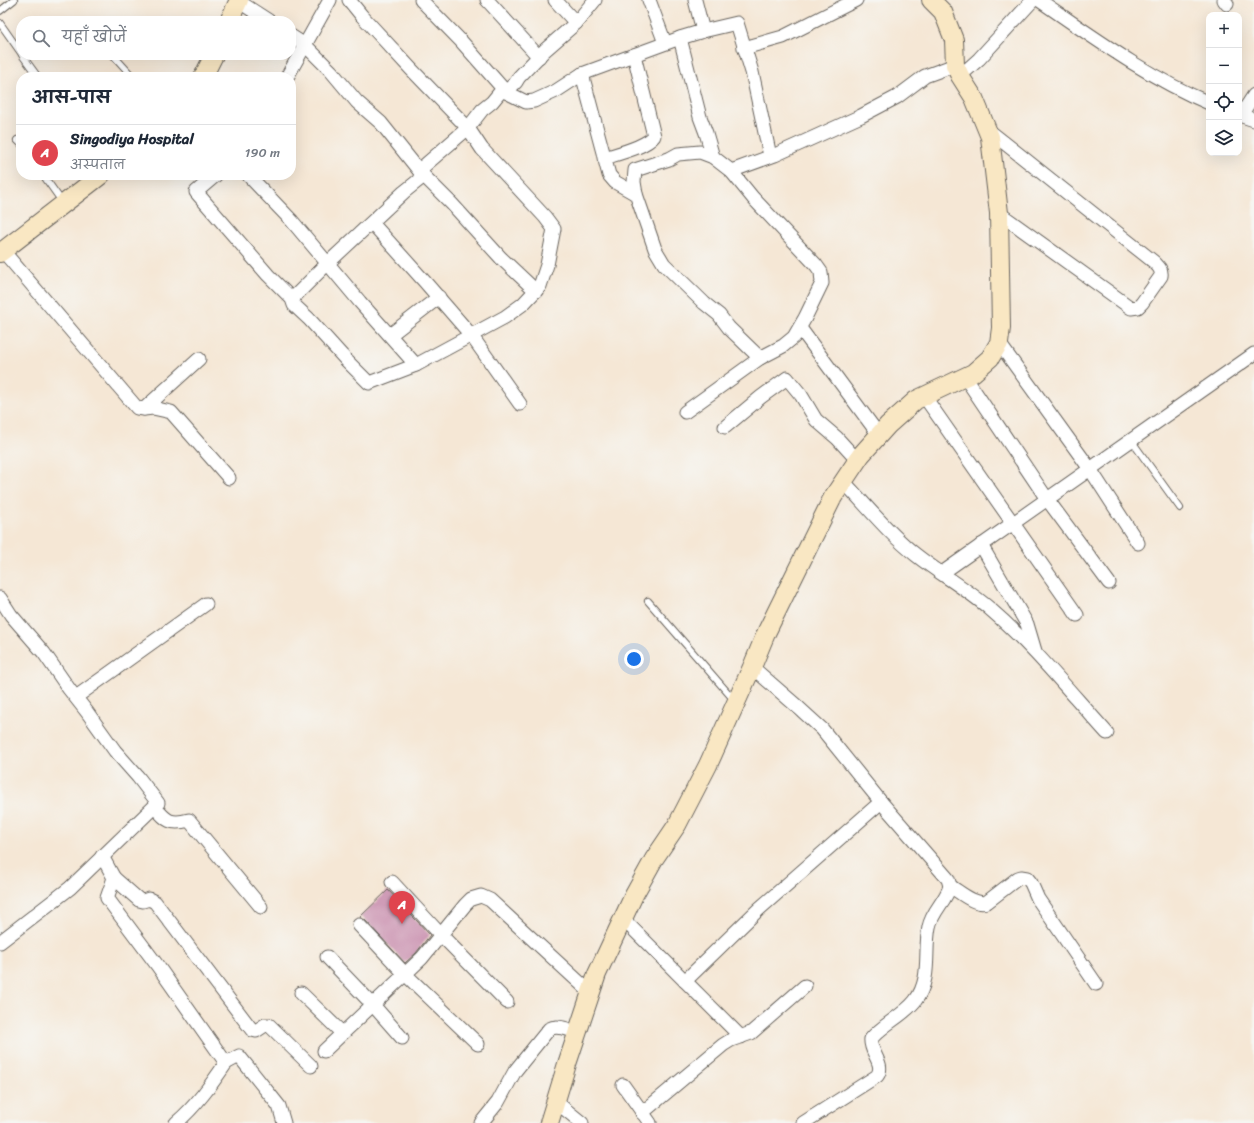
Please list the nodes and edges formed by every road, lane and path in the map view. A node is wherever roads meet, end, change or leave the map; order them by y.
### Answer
1 (14, 0) edge
2 (239, 0) edge
3 (330, 0) edge
4 (350, 0) edge
5 (421, 0) edge
6 (487, 0) edge
7 (555, 0) edge
8 (595, 0) edge
9 (649, 0) edge
10 (695, 0) edge
11 (856, 0) edge
12 (931, 0) edge
13 (1033, 0) edge
14 (1039, 0) edge
15 (0, 12) edge
16 (231, 16) edge
17 (262, 16) edge
18 (0, 23) edge
19 (576, 24) junction
20 (703, 31) junction
21 (680, 38) junction
22 (296, 39) edge
23 (665, 43) junction
24 (305, 45) junction
25 (16, 46) edge
26 (744, 48) junction
27 (634, 55) junction
28 (539, 57) junction
29 (26, 60) edge
30 (118, 60) edge
31 (212, 60) edge
32 (958, 71) junction
33 (35, 72) edge
34 (128, 72) edge
35 (206, 72) edge
36 (290, 72) edge
37 (582, 74) junction
38 (506, 92) junction
39 (1254, 95) edge
40 (1206, 102) edge
41 (1242, 112) edge
42 (1242, 116) edge
43 (1254, 120) edge
44 (468, 128) junction
45 (987, 129) junction
46 (770, 156) junction
47 (713, 157) junction
48 (604, 158) junction
49 (730, 172) junction
50 (421, 173) junction
51 (47, 180) edge
52 (95, 180) edge
53 (210, 180) edge
54 (253, 180) edge
55 (636, 194) junction
56 (64, 204) junction
57 (999, 213) junction
58 (372, 223) junction
59 (2, 252) edge
60 (328, 263) junction
61 (536, 290) junction
62 (439, 297) junction
63 (292, 299) junction
64 (800, 328) junction
65 (390, 335) junction
66 (471, 335) junction
67 (999, 343) junction
68 (1254, 354) edge
69 (760, 358) junction
70 (199, 359) dead end
71 (416, 365) junction
72 (965, 377) junction
73 (924, 396) junction
74 (520, 404) dead end
75 (144, 409) junction
76 (685, 412) dead end
77 (725, 427) dead end
78 (879, 435) junction
79 (1131, 440) junction
80 (857, 460) junction
81 (1090, 469) junction
82 (229, 478) dead end
83 (843, 481) junction
84 (1047, 499) junction
85 (1180, 508) dead end
86 (1013, 523) junction
87 (1138, 543) dead end
88 (981, 545) junction
89 (942, 573) junction
90 (1109, 583) dead end
91 (0, 598) edge
92 (648, 601) dead end
93 (206, 604) dead end
94 (1077, 615) dead end
95 (1035, 653) junction
96 (752, 667) junction
97 (76, 697) junction
98 (736, 702) junction
99 (1108, 733) dead end
100 (881, 802) junction
101 (155, 807) junction
102 (102, 856) junction
103 (114, 878) junction
104 (392, 882) dead end
105 (950, 886) junction
106 (261, 907) dead end
107 (623, 919) junction
108 (359, 925) dead end
109 (441, 935) junction
110 (0, 942) edge
111 (328, 957) dead end
112 (405, 974) junction
113 (685, 981) junction
114 (1096, 984) dead end
115 (805, 986) dead end
116 (301, 993) dead end
117 (591, 993) junction
118 (507, 1002) dead end
119 (373, 1004) junction
120 (578, 1032) junction
121 (342, 1033) junction
122 (741, 1037) junction
123 (402, 1038) dead end
124 (478, 1044) dead end
125 (324, 1051) dead end
126 (226, 1063) junction
127 (311, 1066) dead end
128 (623, 1085) dead end
129 (555, 1101) junction
130 (646, 1118) edge
131 (176, 1123) edge
132 (284, 1123) edge
133 (481, 1123) edge
134 (549, 1123) edge
135 (582, 1123) edge
136 (803, 1123) edge

1 - 15 lane
2 - 16 street
2 - 17 street
3 - 24 street
4 - 44 street
5 - 38 street
6 - 28 street
7 - 19 street
8 - 19 street
9 - 23 street
10 - 20 street
11 - 26 street
12 - 32 street
13 - 32 street
14 - 40 street
18 - 25 lane
19 - 28 street
20 - 21 street
20 - 26 street
21 - 23 street
21 - 47 street
22 - 24 street
23 - 27 street
24 - 36 street
24 - 50 street
26 - 46 street
27 - 37 street
27 - 48 street
28 - 38 street
29 - 33 lane
30 - 34 lane
31 - 35 street
32 - 45 street
32 - 46 street
37 - 38 street
37 - 48 street
38 - 44 street
39 - 41 street
42 - 43 street
44 - 50 street
44 - 61 street
45 - 57 street
45 - 57 street
46 - 49 street
47 - 49 street
47 - 55 street
48 - 55 street
49 - 64 street
50 - 58 street
50 - 61 street
51 - 56 lane
52 - 56 street
53 - 63 street
54 - 60 street
55 - 69 street
56 - 59 street
57 - 67 street
58 - 60 street
58 - 62 street
59 - 75 street
60 - 63 street
60 - 65 street
61 - 66 street
62 - 65 street
62 - 66 street
63 - 71 street
64 - 69 street
64 - 78 street
65 - 71 street
66 - 71 street
66 - 74 street
67 - 72 street
67 - 81 street
68 - 79 street
69 - 76 street
70 - 75 street
72 - 73 street
72 - 84 street
73 - 78 street
73 - 86 street
75 - 82 street
77 - 80 street
78 - 80 street
79 - 81 street
79 - 85 lane
80 - 83 street
81 - 84 street
81 - 87 street
83 - 89 street
83 - 96 street
84 - 86 street
84 - 90 street
86 - 88 street
86 - 94 street
88 - 89 street
88 - 95 street
89 - 95 street
91 - 97 street
92 - 98 lane
93 - 97 street
95 - 99 street
96 - 98 street
96 - 100 street
97 - 101 street
98 - 107 street
100 - 105 street
100 - 113 street
101 - 102 street
101 - 106 street
102 - 103 street
102 - 110 street
103 - 126 street
103 - 127 street
104 - 109 street
105 - 114 street
105 - 136 street
107 - 113 street
107 - 117 street
108 - 112 street
109 - 112 street
109 - 117 street
109 - 118 street
111 - 119 street
112 - 119 street
112 - 124 street
113 - 122 street
115 - 122 street
116 - 121 street
117 - 120 street
119 - 121 street
119 - 123 street
120 - 129 street
120 - 133 street
121 - 125 street
122 - 130 street
126 - 131 street
126 - 132 street
128 - 130 street
129 - 134 street
129 - 135 street

